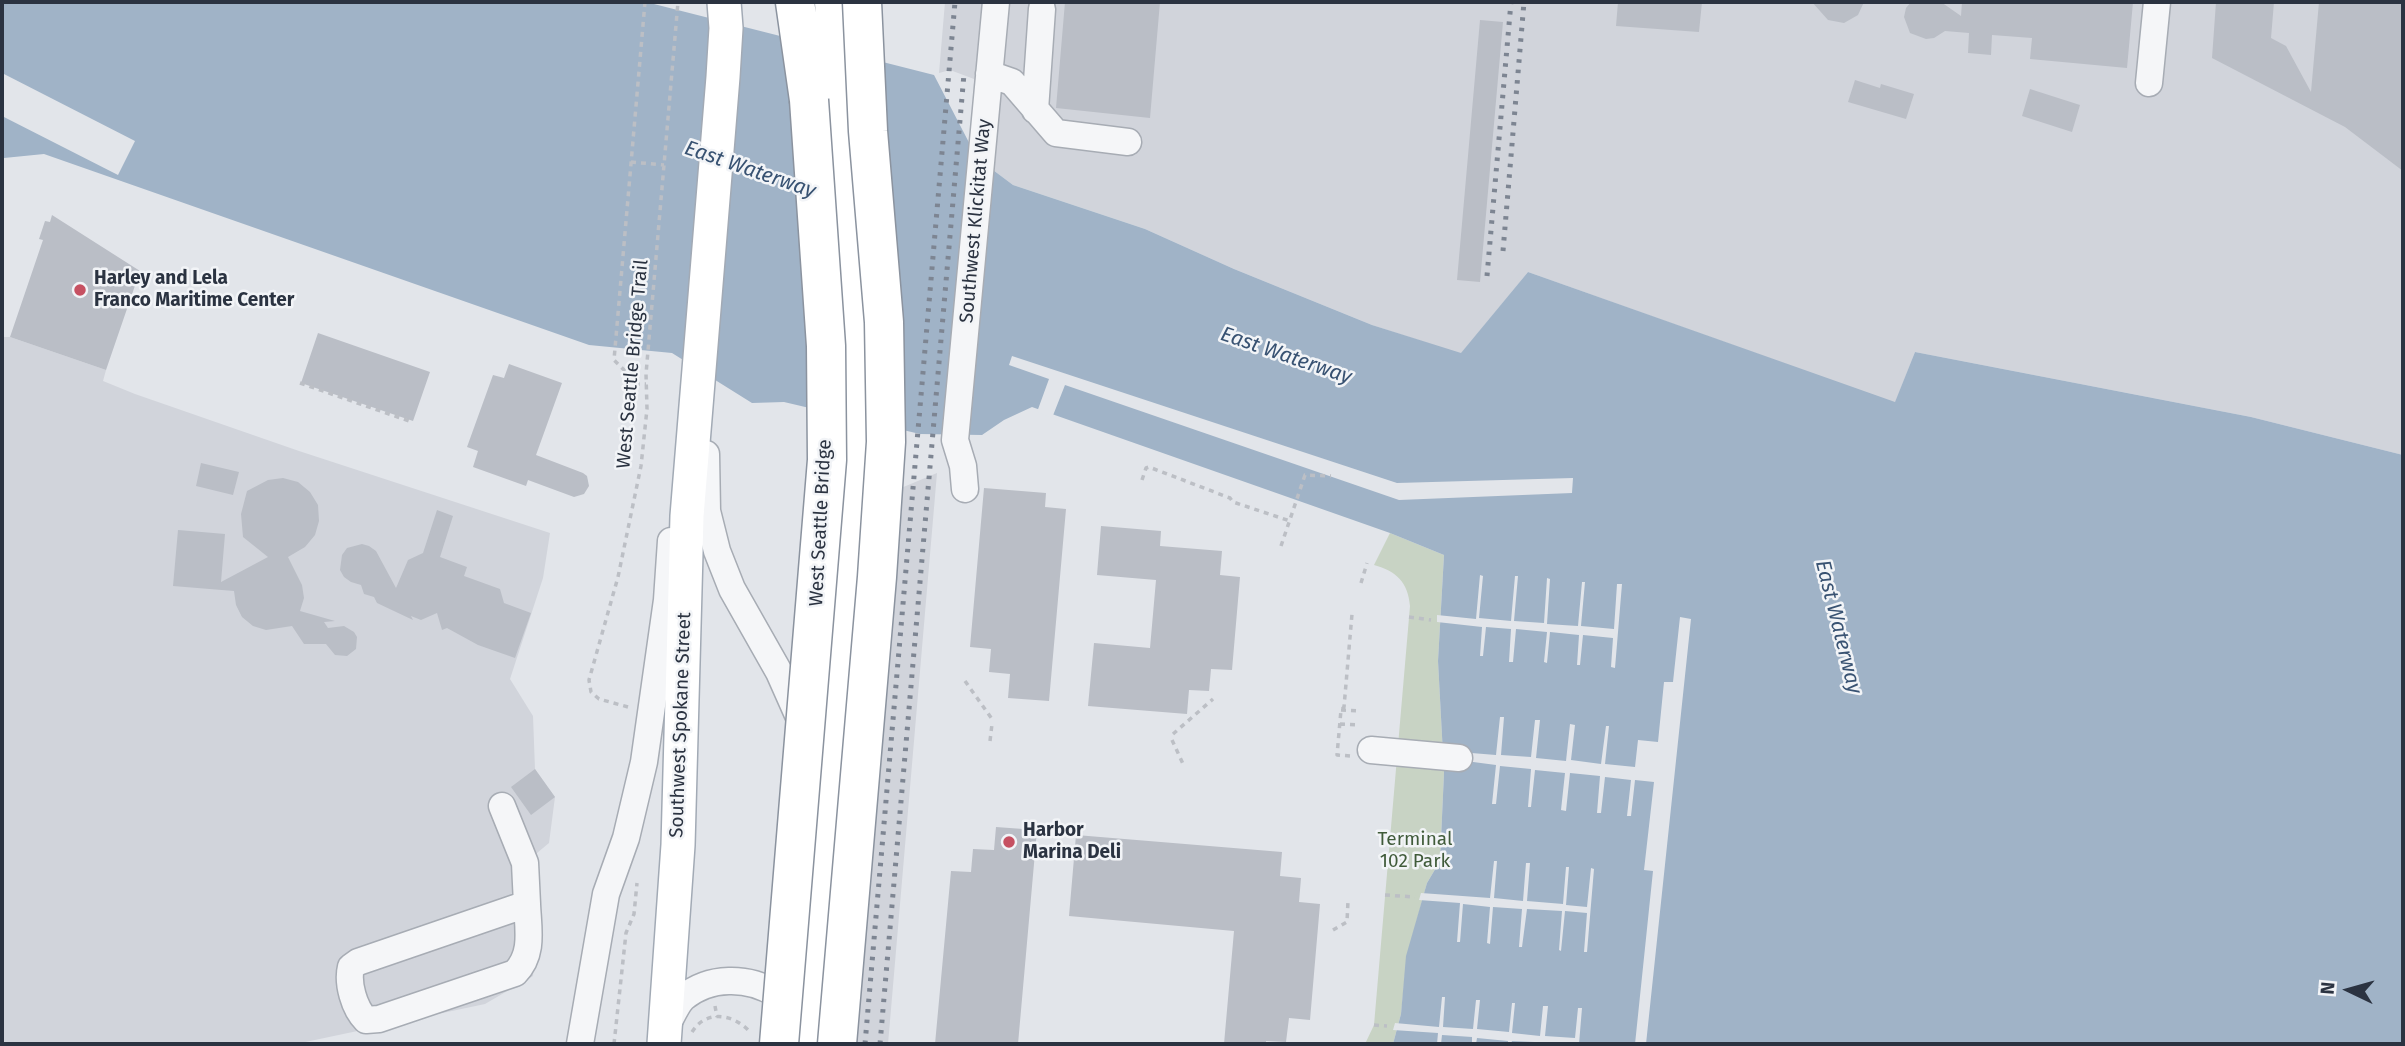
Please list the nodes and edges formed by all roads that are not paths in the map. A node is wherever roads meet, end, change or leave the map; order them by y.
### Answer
1 (795, 2) edge
2 (802, 2) edge
3 (834, 2) edge
4 (862, 2) edge
5 (996, 2) edge
6 (2157, 2) edge
7 (1042, 9) dead end
8 (727, 11) edge
9 (2149, 83) dead end
10 (988, 87) junction
11 (809, 100) junction
12 (1035, 110) junction
13 (1128, 142) dead end
14 (694, 406) junction
15 (965, 489) dead end
16 (1365, 753) road end
17 (1459, 758) dead end
18 (502, 806) dead end
19 (527, 904) junction
20 (674, 1035) edge
21 (799, 1042) edge
22 (580, 1044) edge

1 - 11 highway
2 - 11 highway, West Seattle Bridge
3 - 21 highway, West Seattle Bridge
4 - 21 highway, bridge
5 - 10 street, Southwest Klickitat Way
6 - 9 street
7 - 12 street
8 - 14 main road, Southwest Spokane Street
10 - 12 street
10 - 15 street, Southwest Klickitat Way
11 - 21 highway, West Seattle Bridge, bridge
12 - 13 street
14 - 20 main road, Southwest Spokane Street
14 - 21 street
14 - 22 street
16 - 17 street
18 - 19 street
19 - 19 street
20 - 21 street

